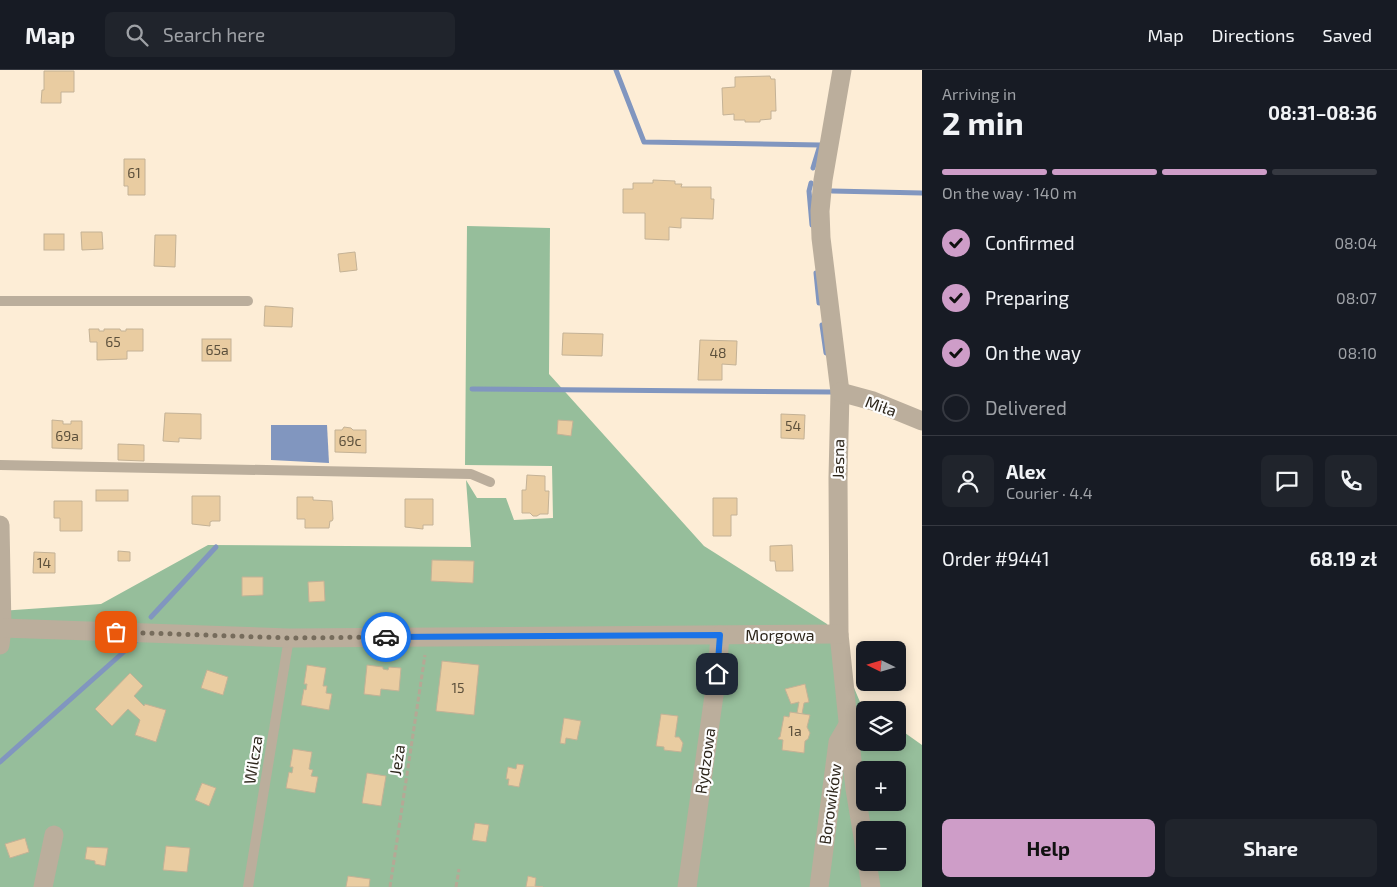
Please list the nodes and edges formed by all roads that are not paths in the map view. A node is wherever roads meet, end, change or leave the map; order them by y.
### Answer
1 (842, 70) edge
2 (0, 301) edge
3 (248, 301) dead end
4 (840, 392) junction
5 (922, 421) edge
6 (0, 465) edge
7 (490, 482) dead end
8 (0, 525) edge
9 (839, 634) junction
10 (720, 635) junction
11 (1, 637) edge
12 (289, 638) junction
13 (849, 723) junction
14 (860, 821) edge
15 (54, 835) dead end
16 (868, 871) edge
17 (43, 887) edge
18 (248, 887) edge
19 (688, 887) edge
20 (819, 887) edge
21 (871, 887) edge

1 - 4 street, Jasna
2 - 3 lane
4 - 5 street, Miła
4 - 9 street, Jasna
6 - 7 lane
8 - 11 street
9 - 10 street, Morgowa
9 - 13 street, Jasna
10 - 12 street, Morgowa
10 - 19 street, Rydzowa
11 - 12 street, Morgowa
12 - 18 lane, Wilcza
13 - 14 street, Jasna
13 - 20 street, Borowików
15 - 17 street
16 - 21 street

